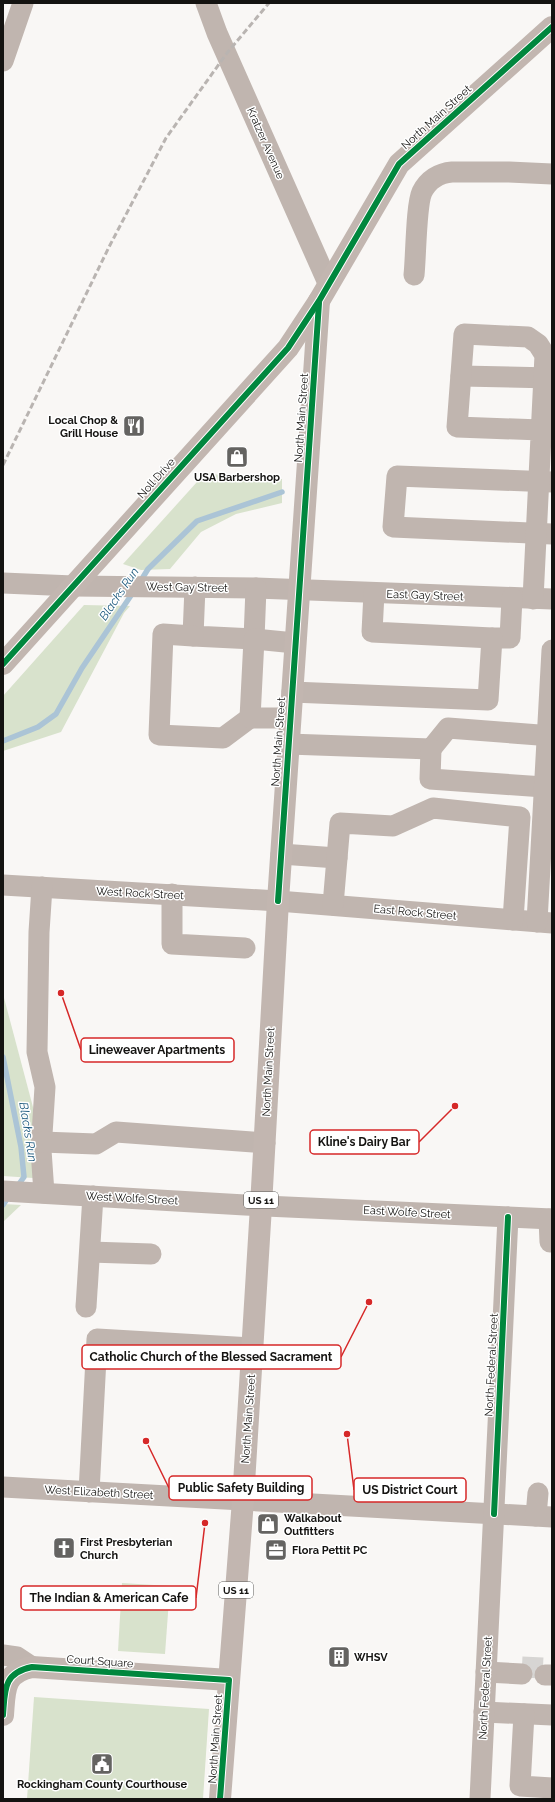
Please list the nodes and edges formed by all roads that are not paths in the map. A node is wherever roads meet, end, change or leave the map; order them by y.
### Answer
1 (23, 3) edge
2 (206, 3) edge
3 (552, 27) edge
4 (3, 61) edge
5 (552, 174) edge
6 (414, 275) dead end
7 (323, 292) junction
8 (461, 376) junction
9 (548, 378) edge
10 (546, 430) edge
11 (545, 482) edge
12 (544, 534) edge
13 (3, 583) edge
14 (73, 586) junction
15 (196, 587) junction
16 (256, 588) junction
17 (299, 590) junction
18 (374, 593) junction
19 (512, 598) junction
20 (543, 599) edge
21 (193, 636) junction
22 (492, 638) junction
23 (254, 639) junction
24 (295, 643) junction
25 (552, 650) edge
26 (3, 664) edge
27 (292, 692) junction
28 (250, 718) junction
29 (290, 718) junction
30 (550, 735) edge
31 (288, 744) junction
32 (431, 749) junction
33 (544, 786) junction
34 (548, 812) edge
35 (281, 854) junction
36 (337, 858) junction
37 (3, 886) edge
38 (42, 887) junction
39 (172, 894) junction
40 (545, 897) edge
41 (278, 901) junction
42 (333, 905) junction
43 (513, 920) junction
44 (544, 922) edge
45 (244, 948) dead end
46 (42, 1142) junction
47 (265, 1143) junction
48 (3, 1191) edge
49 (34, 1193) junction
50 (92, 1196) junction
51 (261, 1206) junction
52 (508, 1217) junction
53 (550, 1219) edge
54 (550, 1242) dead end
55 (90, 1252) junction
56 (151, 1254) dead end
57 (86, 1307) dead end
58 (252, 1348) junction
59 (3, 1487) edge
60 (89, 1492) junction
61 (538, 1493) dead end
62 (243, 1500) junction
63 (495, 1504) junction
64 (544, 1516) edge
65 (3, 1655) edge
66 (32, 1667) junction
67 (229, 1680) junction
68 (484, 1712) junction
69 (524, 1714) junction
70 (3, 1715) edge
71 (552, 1715) edge
72 (552, 1788) edge
73 (220, 1799) edge
74 (480, 1799) edge

1 - 4 street
2 - 7 street, Kratzer Avenue
3 - 7 main road, North Main Street / US 11
5 - 6 street
7 - 14 main road, Noll Drive / US 11
7 - 17 main road, North Main Street / US 11
8 - 9 street
8 - 9 street
8 - 10 street
9 - 10 street
10 - 11 street
11 - 12 street
11 - 12 street
12 - 20 street
13 - 14 street, West Gay Street
14 - 15 street, West Gay Street
14 - 26 main road, Noll Drive / US 11
15 - 16 street, West Gay Street
15 - 21 street
16 - 17 street, West Gay Street
16 - 23 street
17 - 18 street, East Gay Street
17 - 24 main road, North Main Street / US 11
18 - 19 street, East Gay Street
18 - 22 street
19 - 20 street, East Gay Street
19 - 22 street
21 - 23 street
21 - 28 street
22 - 27 street
23 - 24 street
23 - 28 street
24 - 27 main road, North Main Street / US 11
25 - 30 street
27 - 29 main road, North Main Street / US 11
28 - 29 street
29 - 31 main road, North Main Street / US 11
30 - 32 street
30 - 33 street
31 - 32 street
31 - 35 main road, North Main Street / US 11
32 - 33 street
33 - 34 street
34 - 40 street
35 - 36 street
35 - 41 main road, North Main Street / US 11
36 - 42 street
36 - 43 street
37 - 38 street, West Rock Street
38 - 39 street, West Rock Street
38 - 46 street
39 - 41 street, West Rock Street
39 - 45 street
40 - 44 street
41 - 42 street, East Rock Street
41 - 47 main road, North Main Street / US 11
42 - 43 street, East Rock Street
43 - 44 street, East Rock Street
46 - 47 street
46 - 49 street
47 - 51 main road, North Main Street / US 11
48 - 49 street, West Wolfe Street
49 - 50 street, West Wolfe Street
50 - 51 street, West Wolfe Street
50 - 55 street
51 - 52 street, East Wolfe Street
51 - 58 main road, North Main Street / US 11
52 - 53 street, East Wolfe Street
52 - 63 street, North Federal Street
53 - 54 street
55 - 56 street
55 - 57 street
58 - 60 street
58 - 62 main road, North Main Street / US 11
59 - 60 street, West Elizabeth Street
60 - 62 street, West Elizabeth Street
61 - 64 street
62 - 63 street, West Elizabeth Street
62 - 67 main road, North Main Street / US 11
63 - 64 street, West Elizabeth Street
63 - 68 street, North Federal Street
65 - 66 street
66 - 67 main road, Court Square
66 - 70 main road, Court Square
67 - 73 main road, North Main Street / US 11
68 - 69 street
68 - 74 street, North Federal Street
69 - 71 street
69 - 72 street

